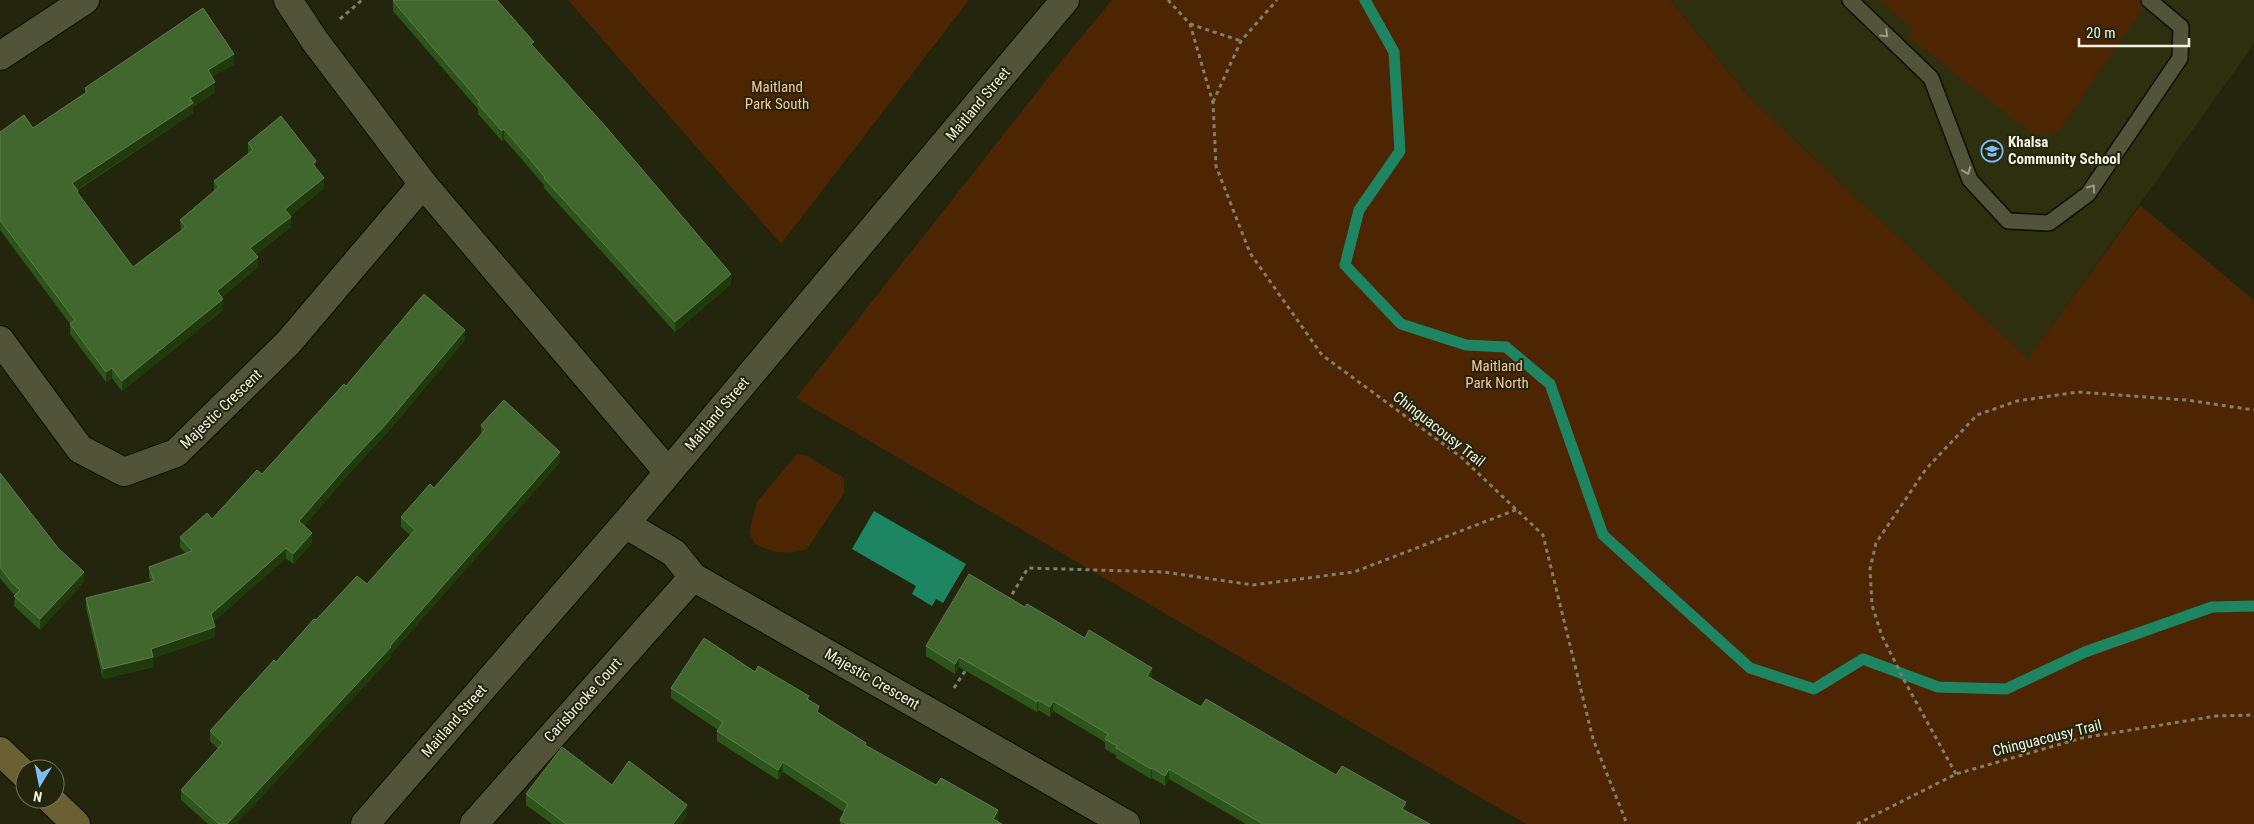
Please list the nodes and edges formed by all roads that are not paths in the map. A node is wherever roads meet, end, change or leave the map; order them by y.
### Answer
1 (84, 0) edge
2 (288, 0) edge
3 (1065, 0) edge
4 (1850, 0) edge
5 (2149, 0) edge
6 (0, 56) edge
7 (423, 184) junction
8 (0, 340) edge
9 (668, 472) junction
10 (625, 524) junction
11 (693, 577) junction
12 (0, 751) edge
13 (15, 765) edge
14 (60, 809) edge
15 (76, 824) edge
16 (365, 824) edge
17 (474, 824) edge
18 (1126, 824) edge

1 - 6 street
2 - 7 street
3 - 9 street, Maitland Street
4 -> 5 lane
7 - 8 street, Majestic Crescent
7 - 9 street
9 - 10 street, Maitland Street
10 - 11 street, Majestic Crescent
10 - 16 street, Maitland Street
11 - 17 street, Carisbrooke Court
11 - 18 street, Majestic Crescent
12 - 13 street
14 - 15 street

